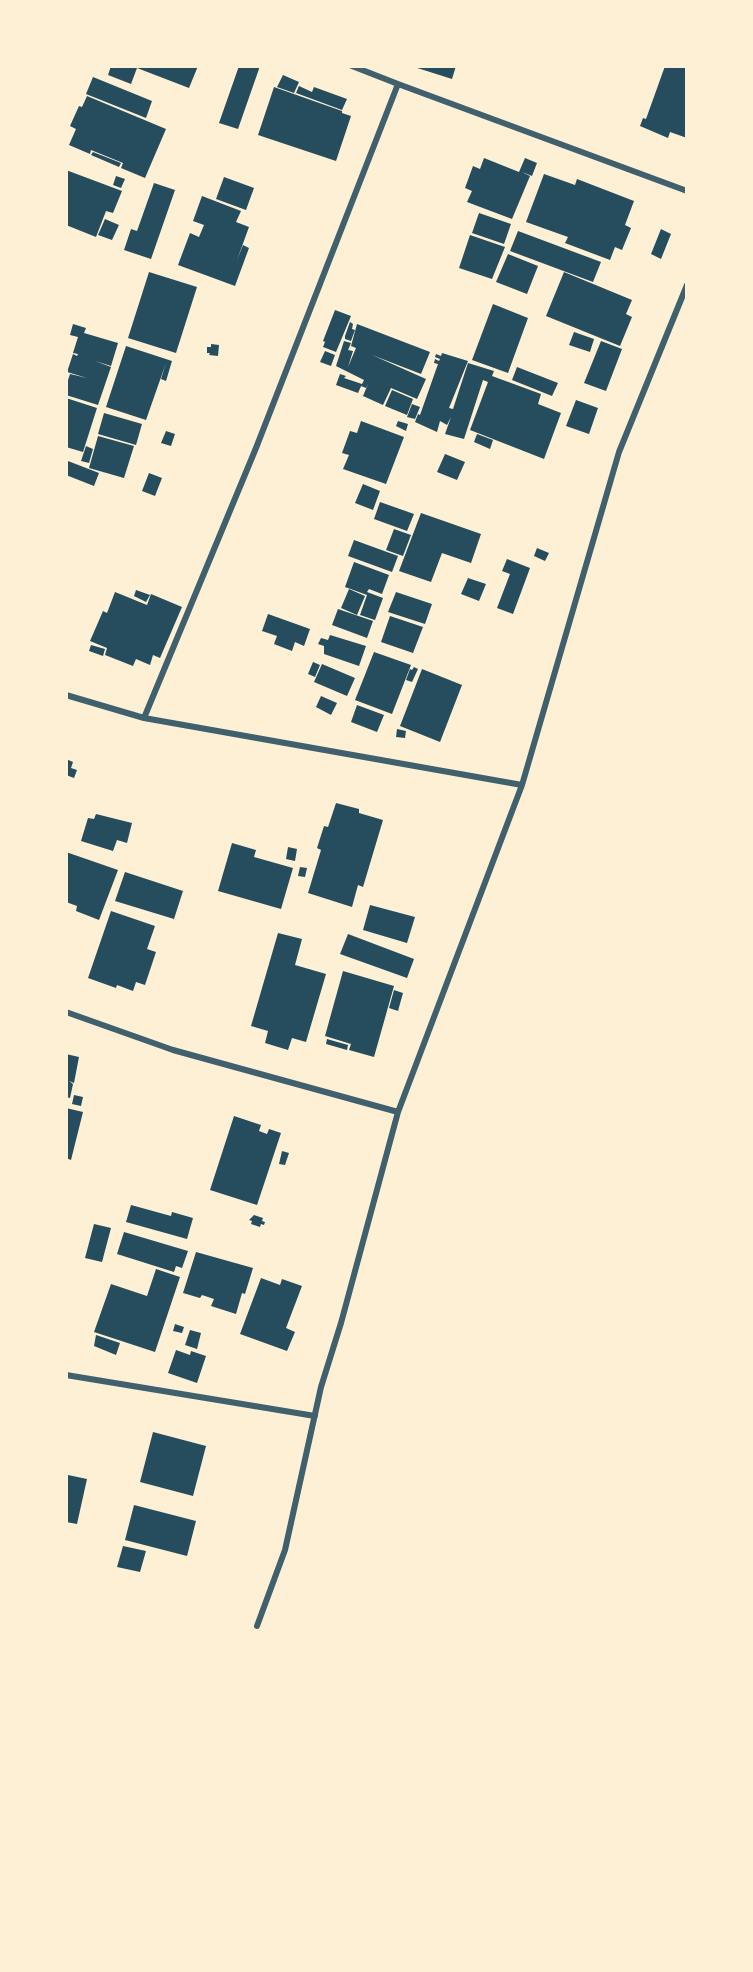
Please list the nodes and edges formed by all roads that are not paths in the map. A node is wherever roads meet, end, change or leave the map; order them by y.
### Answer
1 (352, 66) edge
2 (399, 84) junction
3 (687, 191) edge
4 (687, 285) edge
5 (66, 695) edge
6 (144, 718) junction
7 (522, 785) junction
8 (66, 1012) edge
9 (398, 1112) junction
10 (66, 1375) edge
11 (315, 1416) junction
12 (257, 1626) dead end

1 - 2 street
2 - 3 street
2 - 6 street
4 - 7 street
5 - 6 street
6 - 7 street
7 - 9 street
8 - 9 street
9 - 11 street
10 - 11 street
11 - 12 street

